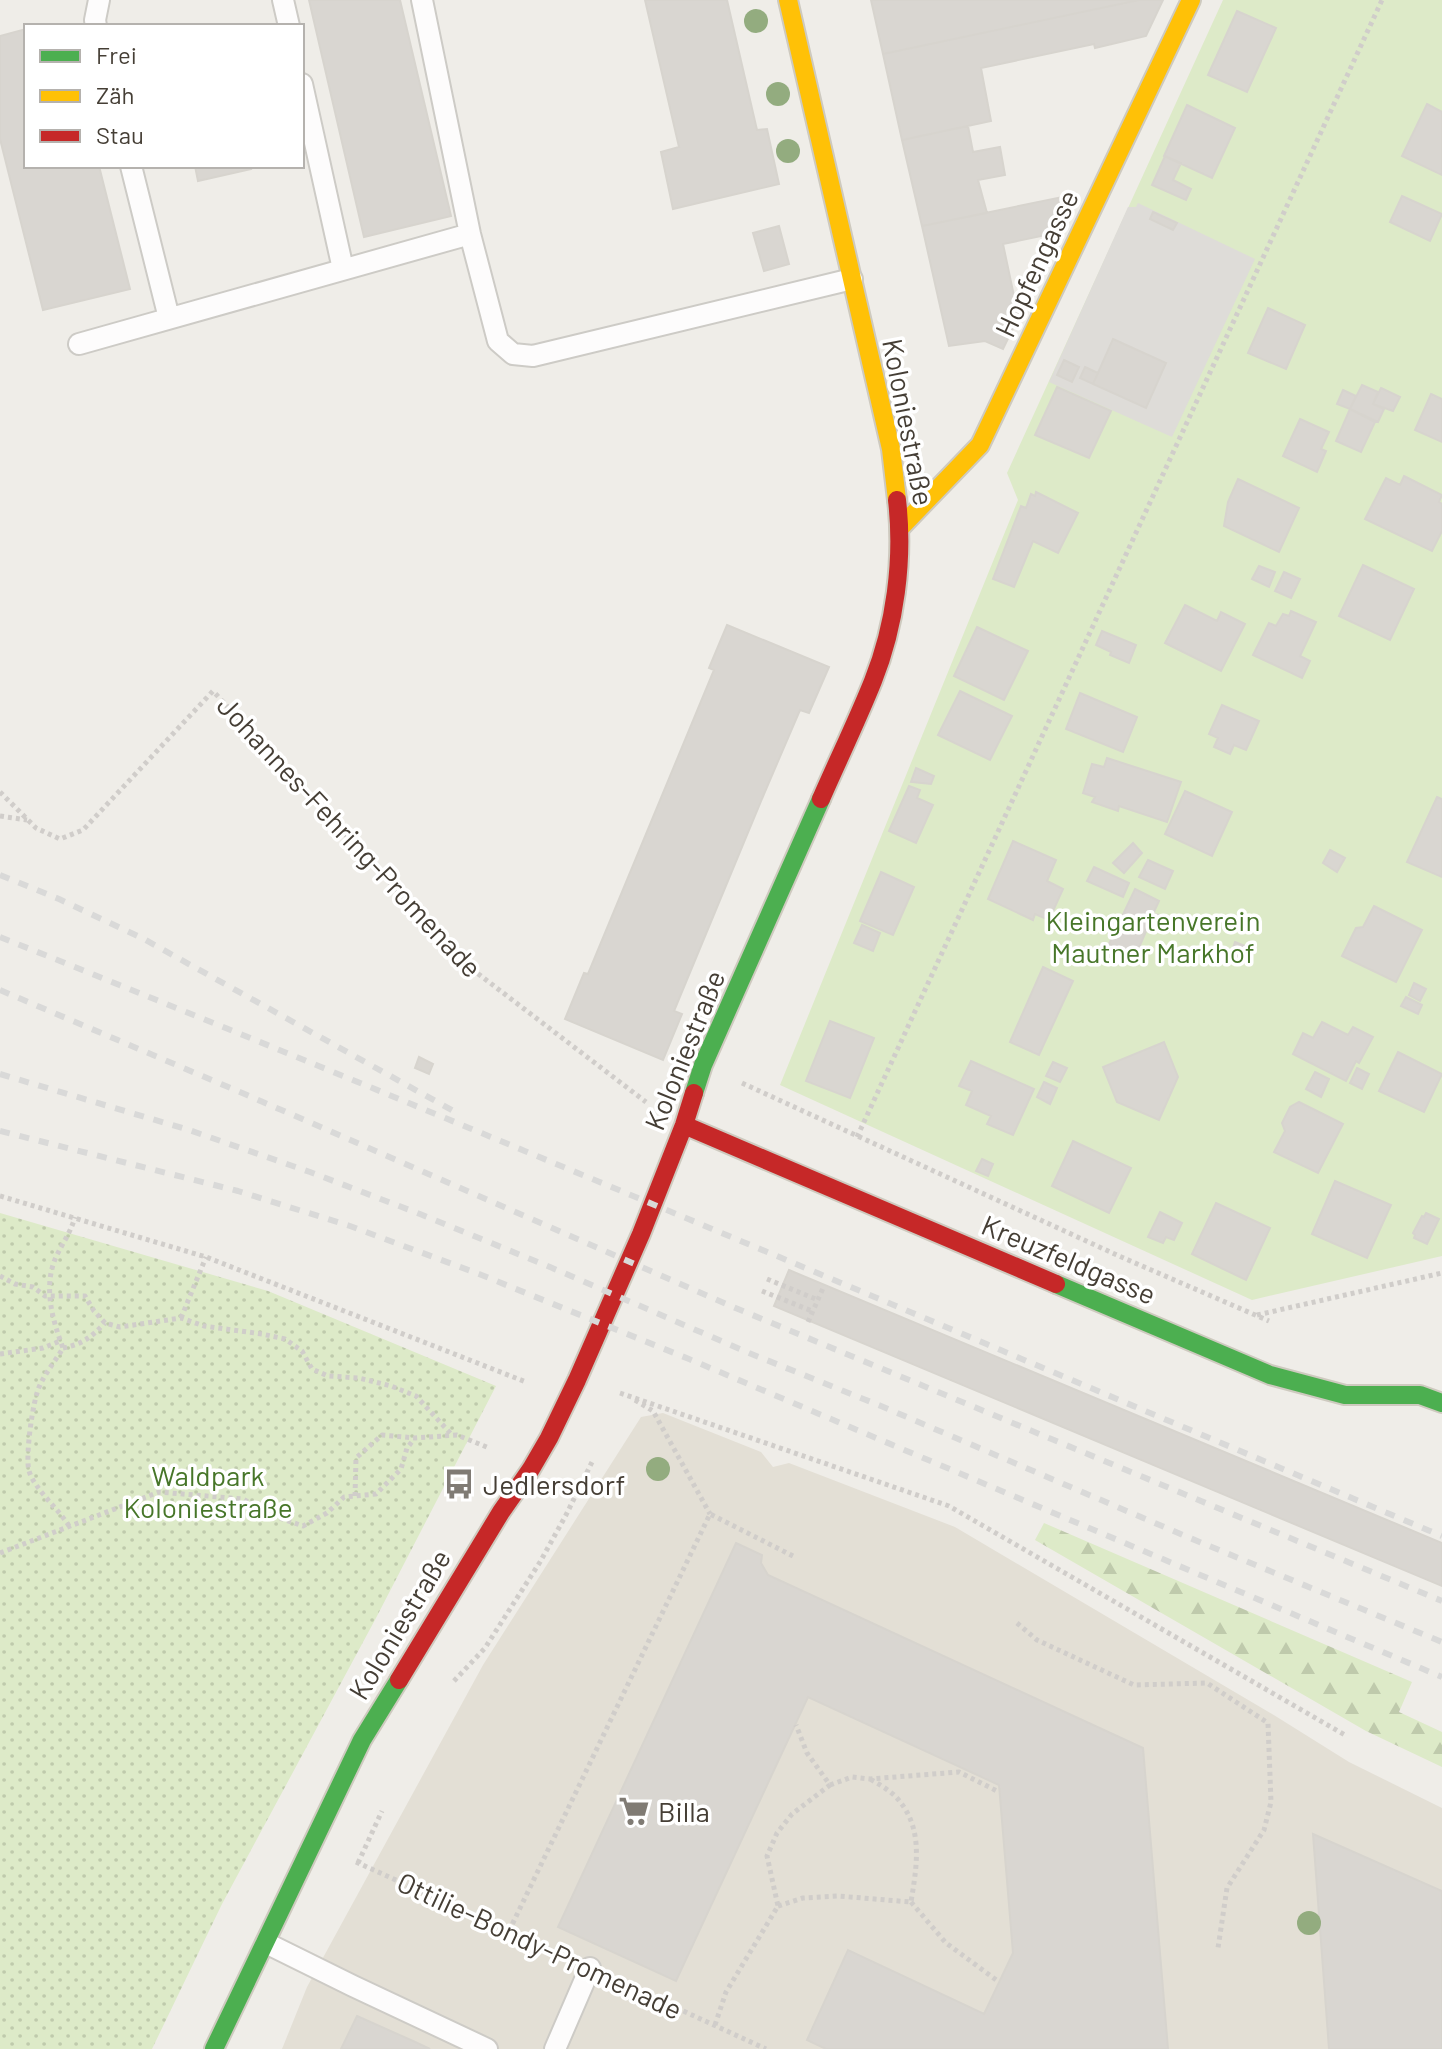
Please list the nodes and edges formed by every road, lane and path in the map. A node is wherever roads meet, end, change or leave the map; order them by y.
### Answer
1 (99, 0) edge
2 (283, 0) edge
3 (422, 0) edge
4 (788, 0) edge
5 (1191, 0) edge
6 (1382, 0) edge
7 (96, 24) edge
8 (289, 24) edge
9 (304, 93) edge
10 (132, 168) edge
11 (470, 234) junction
12 (343, 269) junction
13 (852, 279) junction
14 (169, 318) junction
15 (79, 344) dead end
16 (900, 528) junction
17 (0, 792) edge
18 (0, 816) edge
19 (28, 820) junction
20 (773, 1098) dead end
21 (684, 1125) junction
22 (857, 1137) junction
23 (0, 1196) edge
24 (75, 1217) junction
25 (206, 1257) junction
26 (1442, 1273) edge
27 (0, 1276) edge
28 (767, 1279) dead end
29 (824, 1286) dead end
30 (762, 1291) dead end
31 (51, 1295) junction
32 (818, 1300) junction
33 (812, 1311) junction
34 (1256, 1315) junction
35 (181, 1318) junction
36 (808, 1322) dead end
37 (1270, 1322) dead end
38 (105, 1323) junction
39 (60, 1341) junction
40 (63, 1348) junction
41 (0, 1354) edge
42 (528, 1383) dead end
43 (1442, 1403) edge
44 (452, 1435) junction
45 (415, 1438) junction
46 (531, 1469) junction
47 (355, 1496) junction
48 (710, 1514) junction
49 (69, 1526) junction
50 (0, 1553) edge
51 (793, 1556) dead end
52 (1017, 1623) dead end
53 (796, 1725) dead end
54 (1345, 1735) dead end
55 (870, 1779) junction
56 (830, 1785) junction
57 (999, 1792) dead end
58 (311, 1847) junction
59 (911, 1902) junction
60 (778, 1906) junction
61 (509, 1931) junction
62 (266, 1943) junction
63 (1218, 1948) dead end
64 (590, 1968) junction
65 (999, 1982) dead end
66 (715, 2025) junction
67 (214, 2049) edge
68 (487, 2049) edge
69 (555, 2049) edge
70 (766, 2049) edge

1 - 7 lane
2 - 8 lane
3 - 11 lane
4 - 13 street, Koloniestraße
5 - 16 street, Hopfengasse
6 - 22 path
9 - 12 lane
10 - 14 lane
11 - 12 lane
11 - 13 lane
12 - 14 lane
13 - 16 street, Koloniestraße
14 - 15 lane
16 - 21 street, Koloniestraße
17 - 19 path, Johannes-Fehring-Promenade
18 - 19 path
19 - 21 path, Johannes-Fehring-Promenade
20 - 22 path
21 - 43 street, Kreuzfeldgasse
21 - 46 street, Koloniestraße
22 - 34 path
23 - 24 path
24 - 25 path
24 - 31 path
25 - 35 path
25 - 42 path
26 - 34 path
27 - 31 path
28 - 32 path
29 - 32 path
30 - 33 path
31 - 38 path
31 - 39 path
32 - 33 path
33 - 36 path
34 - 37 path
35 - 38 path
35 - 44 path
38 - 40 path
39 - 40 path
39 - 41 path
40 - 49 path
44 - 45 path
44 - 46 path
45 - 47 path
45 - 47 path
46 - 58 street, Koloniestraße
47 - 49 path
48 - 51 path
48 - 54 path
48 - 61 path
49 - 50 path
52 - 63 path
53 - 56 path
55 - 56 path
55 - 57 path
55 - 59 path
56 - 60 path
58 - 61 path, Ottilie-Bondy-Promenade
58 - 62 street, Koloniestraße
59 - 60 path
59 - 65 path
60 - 66 path
61 - 64 path, Ottilie-Bondy-Promenade
62 - 67 street, Koloniestraße
62 - 68 lane
64 - 66 path, Ottilie-Bondy-Promenade
64 - 69 lane
66 - 70 path, Ottilie-Bondy-Promenade

